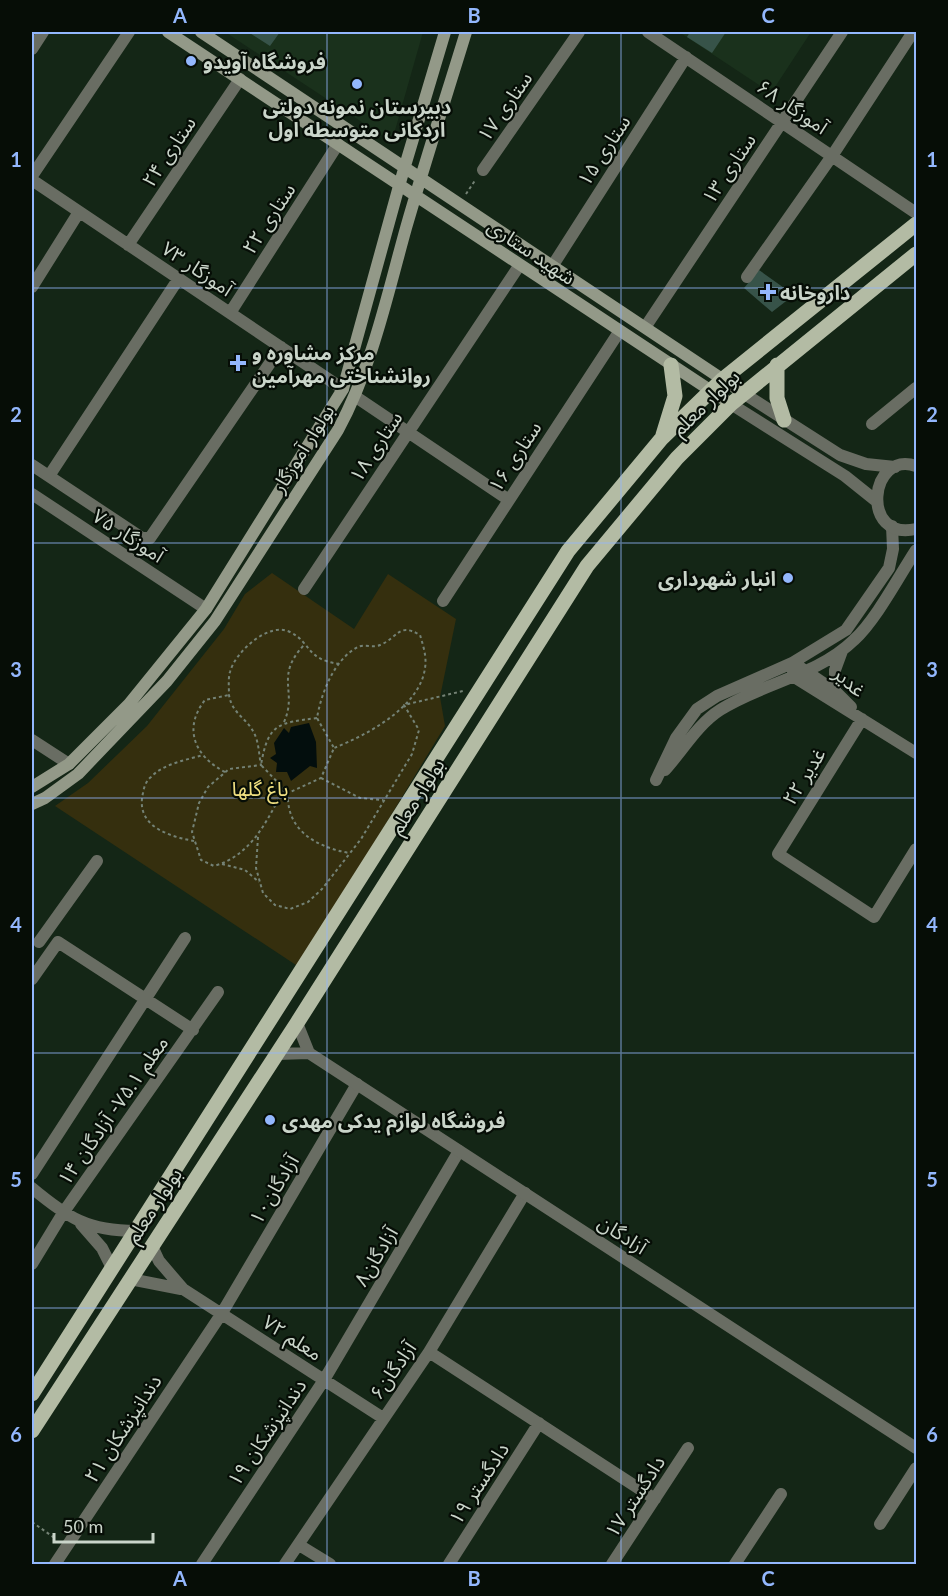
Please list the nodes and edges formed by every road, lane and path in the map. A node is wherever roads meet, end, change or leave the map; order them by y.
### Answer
1 (43, 32) edge
2 (129, 32) edge
3 (168, 32) edge
4 (201, 32) edge
5 (445, 32) edge
6 (466, 32) edge
7 (579, 32) edge
8 (648, 32) edge
9 (842, 32) edge
10 (913, 32) edge
11 (32, 49) edge
12 (686, 57) junction
13 (240, 79) junction
14 (782, 122) junction
15 (338, 144) junction
16 (832, 156) junction
17 (404, 166) junction
18 (483, 170) joint
19 (421, 177) junction
20 (32, 178) edge
21 (399, 186) junction
22 (415, 197) junction
23 (460, 203) junction
24 (79, 212) junction
25 (916, 213) edge
26 (916, 224) edge
27 (128, 244) junction
28 (916, 254) edge
29 (554, 265) junction
30 (519, 266) junction
31 (747, 277) dead end
32 (178, 278) junction
33 (32, 286) edge
34 (230, 313) junction
35 (646, 326) junction
36 (619, 332) junction
37 (281, 347) junction
38 (671, 365) junction
39 (777, 365) junction
40 (723, 379) junction
41 (916, 388) edge
42 (343, 389) junction
43 (711, 390) junction
44 (743, 393) junction
45 (356, 397) junction
46 (731, 404) junction
47 (784, 420) junction
48 (872, 424) dead end
49 (407, 432) junction
50 (662, 438) junction
51 (915, 464) edge
52 (32, 465) edge
53 (895, 467) junction
54 (49, 476) junction
55 (32, 494) edge
56 (509, 500) junction
57 (875, 500) junction
58 (891, 526) junction
59 (916, 529) edge
60 (916, 550) edge
61 (304, 589) dead end
62 (443, 601) dead end
63 (206, 609) junction
64 (304, 645) junction
65 (842, 651) junction
66 (792, 663) junction
67 (339, 664) junction
68 (800, 674) junction
69 (480, 687) junction
70 (835, 691) junction
71 (229, 695) junction
72 (404, 705) junction
73 (317, 718) junction
74 (862, 719) junction
75 (284, 722) junction
76 (32, 740) edge
77 (334, 748) junction
78 (916, 753) edge
79 (203, 755) junction
80 (69, 764) junction
81 (261, 765) junction
82 (225, 772) junction
83 (321, 778) junction
84 (32, 787) edge
85 (284, 789) junction
86 (288, 793) junction
87 (384, 800) junction
88 (32, 804) edge
89 (258, 837) junction
90 (194, 841) junction
91 (916, 849) edge
92 (351, 853) junction
93 (97, 861) dead end
94 (222, 864) junction
95 (259, 882) junction
96 (185, 938) dead end
97 (35, 940) edge
98 (52, 950) junction
99 (32, 980) edge
100 (218, 992) dead end
101 (146, 999) junction
102 (297, 1023) junction
103 (193, 1030) junction
104 (309, 1053) junction
105 (277, 1054) junction
106 (357, 1084) junction
107 (459, 1151) junction
108 (32, 1174) edge
109 (32, 1188) edge
110 (525, 1193) junction
111 (63, 1213) junction
112 (81, 1224) junction
113 (136, 1231) junction
114 (152, 1246) junction
115 (32, 1264) edge
116 (112, 1268) junction
117 (130, 1280) junction
118 (183, 1289) junction
119 (222, 1313) junction
120 (429, 1352) junction
121 (324, 1380) junction
122 (32, 1394) edge
123 (383, 1418) junction
124 (539, 1423) junction
125 (32, 1431) edge
126 (688, 1448) dead end
127 (916, 1448) edge
128 (916, 1468) edge
129 (781, 1494) dead end
130 (655, 1499) junction
131 (32, 1522) edge
132 (880, 1524) dead end
133 (299, 1545) junction
134 (67, 1547) junction
135 (55, 1564) edge
136 (202, 1564) edge
137 (285, 1564) edge
138 (330, 1564) edge
139 (449, 1564) edge
140 (612, 1564) edge
141 (735, 1564) edge

1 - 11 street
2 - 20 street
3 - 13 main road, شهید ستاری
4 - 17 main road, شهید ستاری
5 - 17 main road, بولوار آموزگار
6 - 19 main road, بولوار آموزگار
7 - 18 street, ستاری ۱۷
8 - 12 street, آموزگار ۶۸
9 - 14 street, ستاری ۱۳
10 - 16 street
12 - 14 street, آموزگار ۶۸
12 - 29 street, ستاری ۱۵
13 - 15 main road, شهید ستاری
13 - 27 street, ستاری ۲۴
14 - 16 street, آموزگار ۶۸
14 - 35 street, ستاری ۱۳
15 - 21 main road, شهید ستاری
15 - 34 street, ستاری ۲۲
16 - 25 street, آموزگار ۶۸
16 - 31 street
17 - 19 main road, شهید ستاری
17 - 21 main road, بولوار آموزگار
18 - 23 path, ستاری ۱۷
19 - 22 main road, بولوار آموزگار
19 - 23 main road, شهید ستاری
20 - 24 street, ۷۳ آموزگار
21 - 22 main road, شهید ستاری
21 - 42 main road, بولوار آموزگار
22 - 30 main road, شهید ستاری
22 - 45 main road, بولوار آموزگار
23 - 29 main road, شهید ستاری
24 - 27 street, ۷۳ آموزگار
24 - 33 street
26 - 40 main road, بولوار معلم
27 - 32 street, ۷۳ آموزگار
28 - 39 main road, بولوار معلم
29 - 35 main road, شهید ستاری
30 - 36 main road, شهید ستاری
30 - 49 street, ستاری ۱۸
32 - 34 street, ۷۳ آموزگار
32 - 54 street
34 - 37 street, ۷۳ آموزگار
35 - 40 main road, شهید ستاری
36 - 38 main road, شهید ستاری
36 - 56 street, ستاری ۱۶
37 - 42 street, ۷۳ آموزگار
37 - 54 street
38 - 43 main road, شهید ستاری
38 - 50 main road
39 - 44 main road, بولوار معلم
39 - 47 main road
40 - 43 main road, بولوار معلم
40 - 44 main road, شهید ستاری
41 - 48 street
42 - 63 main road, بولوار آموزگار
43 - 46 main road, شهید ستاری
43 - 50 main road, بولوار معلم
44 - 46 main road, بولوار معلم
44 - 47 street, شهید ستاری
45 - 49 street
45 - 88 main road, بولوار آموزگار
46 - 57 street, شهید ستاری
46 - 102 main road, بولوار معلم
47 - 53 street, شهید ستاری
49 - 56 street
49 - 61 street, ستاری ۱۸
50 - 69 main road, بولوار معلم
51 - 53 street, شهید ستاری
52 - 54 street
53 - 57 street
55 - 63 street, آموزگار ۷۵
56 - 62 street, ستاری ۱۶
57 - 58 street
58 - 59 street
58 - 66 street
60 - 65 street
63 - 80 main road, بولوار آموزگار
64 - 67 path
64 - 71 path
64 - 75 path
65 - 68 street
65 - 70 street
66 - 68 street, غدیر
66 - 68 street
67 - 72 path
67 - 73 path
68 - 70 street, غدیر
68 - 74 street, غدیر
69 - 72 path
69 - 113 main road, بولوار معلم
70 - 74 street, غدیر
71 - 79 path
71 - 81 path
72 - 77 path
72 - 87 path
73 - 75 path
73 - 77 path
74 - 78 street
74 - 91 street, غدیر ۲۲
75 - 81 path
76 - 80 street
77 - 83 path
79 - 82 path
79 - 90 path
80 - 84 main road, بولوار آموزگار
81 - 82 path
81 - 85 path
82 - 90 path
83 - 86 path
83 - 87 path
85 - 86 path
85 - 89 path
86 - 92 path
87 - 92 path
89 - 94 path
89 - 95 path
90 - 94 path
92 - 95 path
93 - 97 street
94 - 95 path
96 - 101 street
97 - 98 street
98 - 99 street
98 - 101 street
100 - 103 street, معلم ۷۵.۱- آزادگان ۱۴
101 - 103 street
101 - 108 street
102 - 104 street
102 - 105 main road, بولوار معلم
103 - 111 street, معلم ۷۵.۱- آزادگان ۱۴
104 - 105 street
104 - 106 street, آزادگان
105 - 114 main road, بولوار معلم
106 - 107 street, آزادگان
106 - 119 street, آزادگان۱۰
107 - 110 street, آزادگان
107 - 121 street, آزادگان۸
109 - 111 street
110 - 120 street, آزادگان۶
110 - 127 street, آزادگان
111 - 112 street
111 - 115 street, معلم ۷۵.۱- آزادگان ۱۴
112 - 113 street
112 - 116 street
113 - 116 main road, بولوار معلم
114 - 117 main road, بولوار معلم
114 - 118 street
116 - 122 main road, بولوار معلم
117 - 118 street
117 - 125 main road, بولوار معلم
118 - 119 street, معلم ۷۲
119 - 121 street, معلم ۷۲
119 - 134 street, دندانپزشکان ۲۱
120 - 123 street, آزادگان۶
120 - 124 street
121 - 123 street, معلم ۷۲
121 - 136 street, دندانپزشکان ۱۹
123 - 133 street, آزادگان۶
124 - 130 street
124 - 139 street, دادگستر ۱۹
126 - 130 street, دادگستر ۱۷
128 - 132 street
129 - 141 street
130 - 140 street, دادگستر ۱۷
131 - 134 path
133 - 137 street, آزادگان۶
133 - 138 street
134 - 135 street, دندانپزشکان ۲۱

